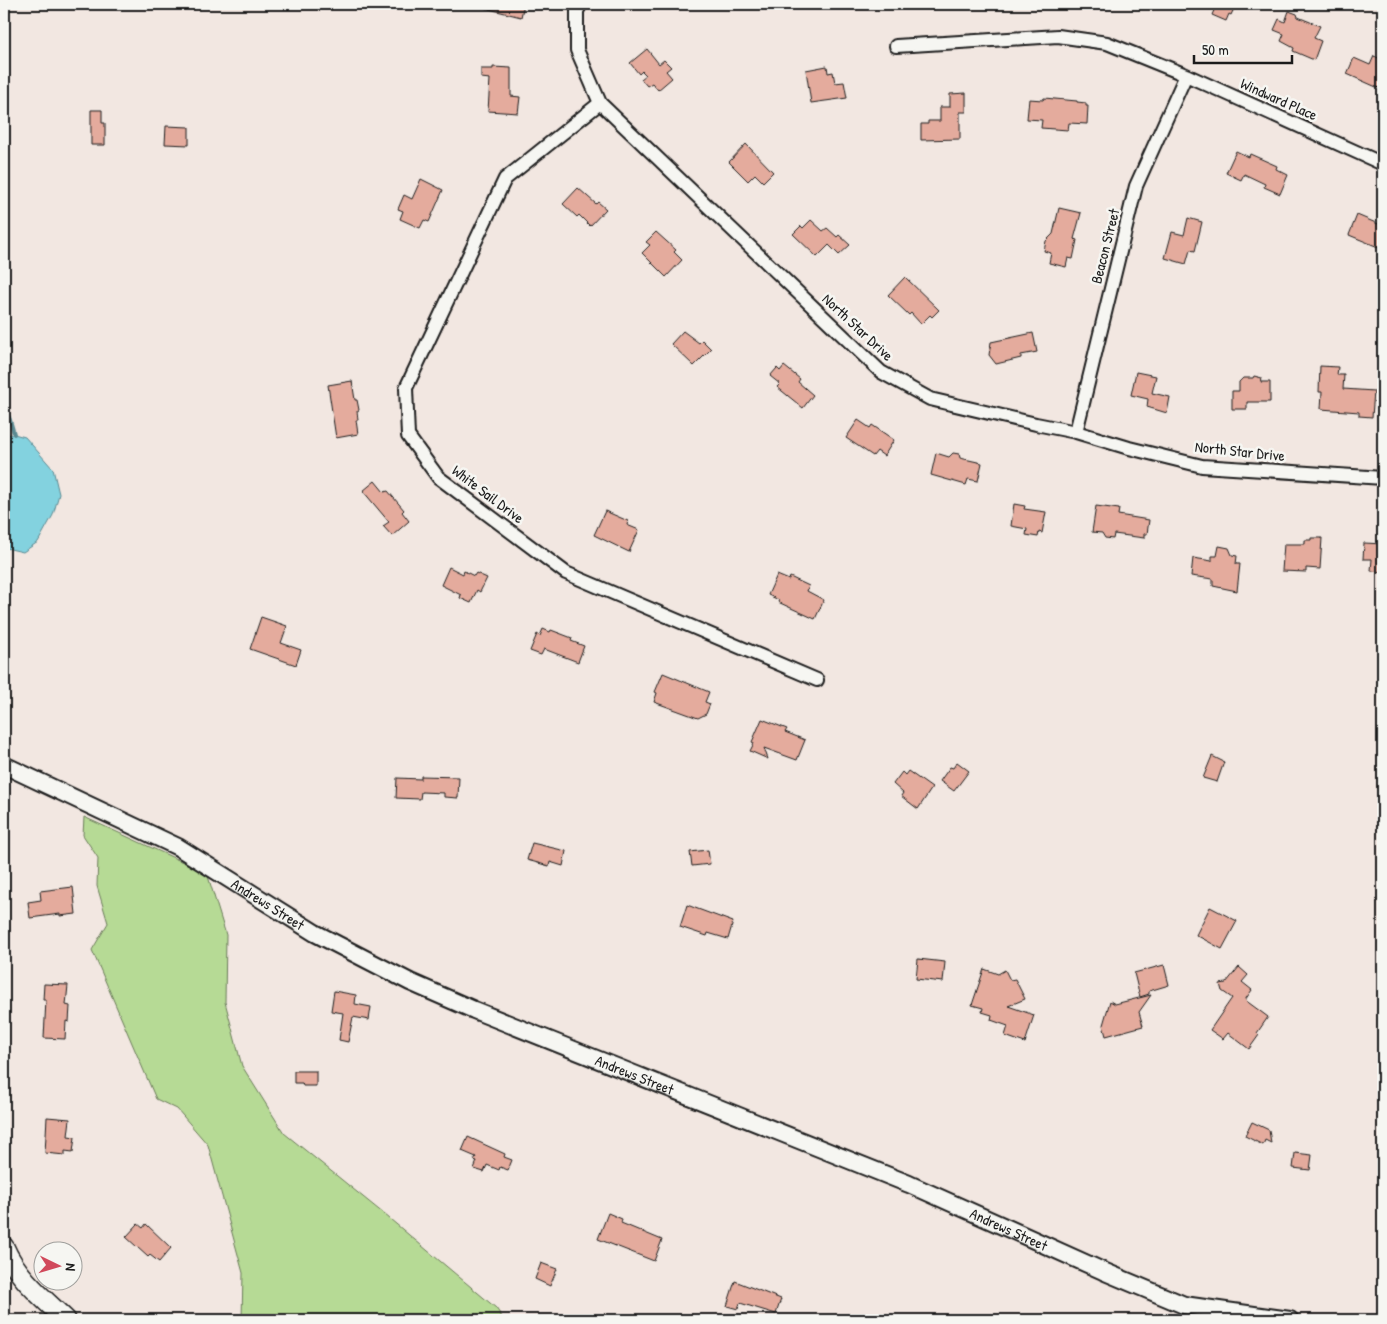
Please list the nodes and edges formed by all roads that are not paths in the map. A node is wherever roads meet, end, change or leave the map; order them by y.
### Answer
1 (581, 4) edge
2 (896, 46) dead end
3 (1186, 74) junction
4 (600, 103) junction
5 (1383, 164) edge
6 (1076, 432) junction
7 (1383, 478) edge
8 (816, 680) dead end
9 (4, 765) edge
10 (4, 1247) edge
11 (66, 1320) edge
12 (1290, 1320) edge

1 - 4 street, North Star Drive
2 - 3 street, Windward Place
3 - 5 street, Windward Place
3 - 6 street, Beacon Street
4 - 6 street, North Star Drive
4 - 8 street, White Sail Drive
6 - 7 street, North Star Drive
9 - 12 street, Andrews Street
10 - 11 main road

